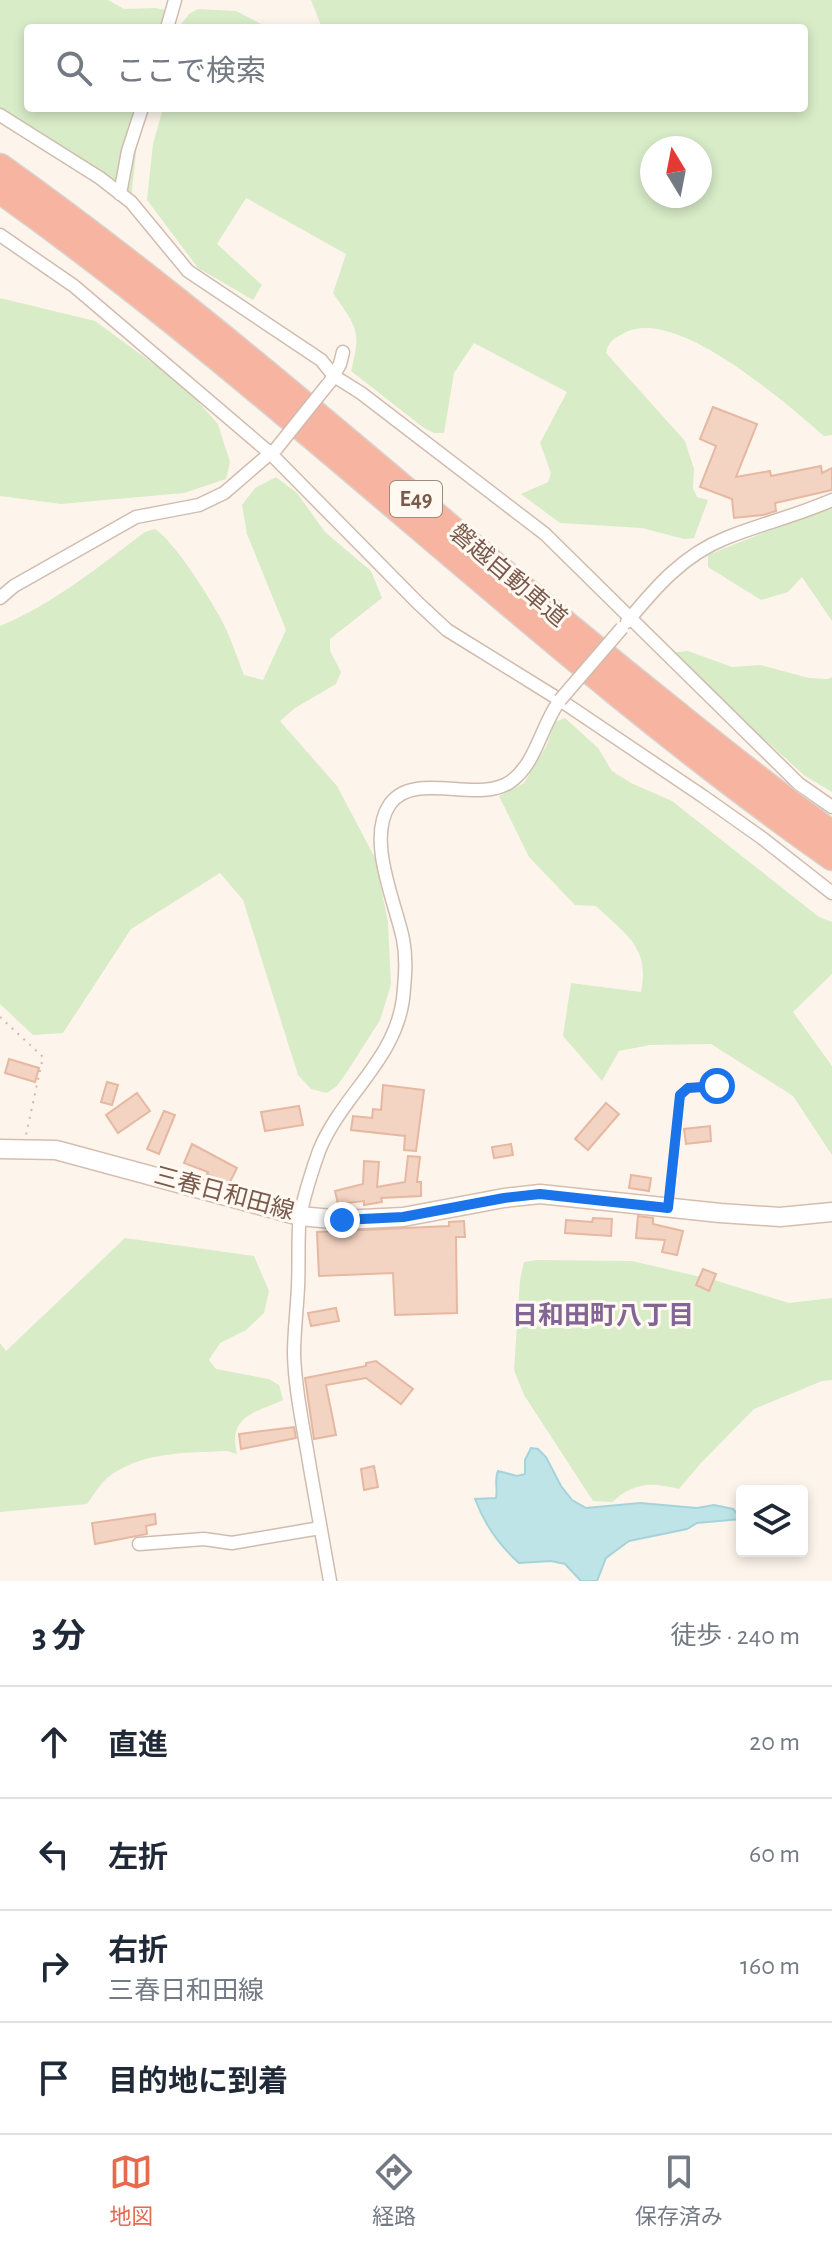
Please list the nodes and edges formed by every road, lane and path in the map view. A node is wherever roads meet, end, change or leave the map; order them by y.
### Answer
1 (175, 0) edge
2 (168, 24) edge
3 (141, 112) edge
4 (0, 115) edge
5 (0, 166) edge
6 (0, 191) edge
7 (120, 194) junction
8 (0, 235) edge
9 (343, 352) dead end
10 (331, 380) junction
11 (274, 451) junction
12 (832, 500) edge
13 (0, 598) edge
14 (626, 623) junction
15 (560, 700) junction
16 (832, 807) edge
17 (832, 833) edge
18 (832, 858) edge
19 (832, 893) edge
20 (0, 1017) edge
21 (717, 1086) dead end
22 (25, 1148) junction
23 (0, 1149) edge
24 (668, 1208) junction
25 (832, 1212) edge
26 (300, 1216) junction
27 (320, 1528) junction
28 (139, 1544) dead end
29 (330, 1581) edge

1 - 2 street
3 - 7 street
4 - 7 street
5 - 17 highway, 磐越自動車道 / E49
6 - 18 highway, 磐越自動車道 / E49
7 - 10 street
8 - 11 street
9 - 10 street
10 - 11 street, bridge
10 - 14 street
11 - 13 street
11 - 15 street
12 - 14 street
14 - 15 street, bridge
14 - 16 street
15 - 19 street
15 - 26 street
20 - 22 path
21 - 24 lane
22 - 23 main road, 三春日和田線
22 - 26 main road, 三春日和田線
24 - 25 main road, 三春日和田線
24 - 26 main road, 三春日和田線
26 - 27 street
27 - 28 street
27 - 29 street

